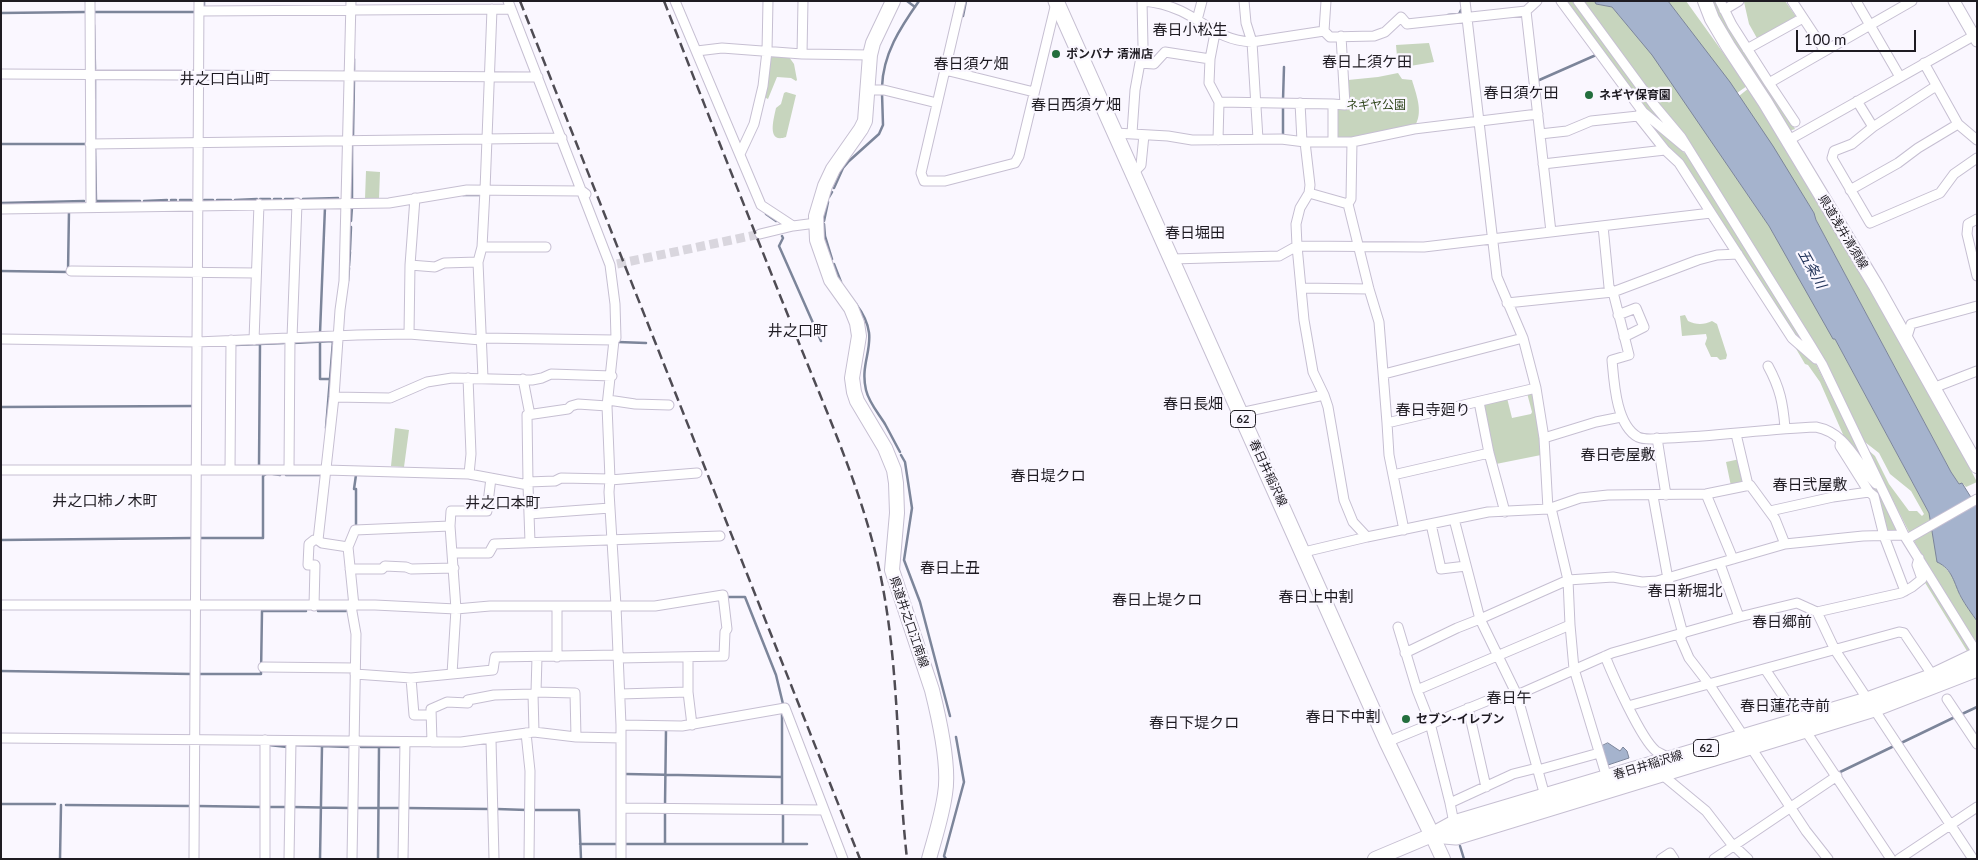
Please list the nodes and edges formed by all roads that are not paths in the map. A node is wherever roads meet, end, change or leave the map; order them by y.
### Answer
1 (90, 1) edge
2 (675, 1) edge
3 (768, 1) edge
4 (803, 1) edge
5 (894, 1) edge
6 (961, 1) edge
7 (1142, 1) edge
8 (1202, 1) edge
9 (1244, 1) edge
10 (1326, 1) edge
11 (1465, 1) edge
12 (1537, 1) edge
13 (1561, 1) edge
14 (1578, 1) edge
15 (1705, 1) edge
16 (1739, 1) edge
17 (1792, 1) edge
18 (1856, 1) edge
19 (1912, 1) edge
20 (1954, 1) edge
21 (1056, 2) edge
22 (510, 5) edge
23 (1722, 5) edge
24 (199, 6) edge
25 (351, 6) edge
26 (492, 9) junction
27 (1526, 11) junction
28 (1467, 17) junction
29 (1803, 18) junction
30 (1197, 20) junction
31 (1869, 26) junction
32 (1324, 31) junction
33 (1215, 33) junction
34 (1341, 36) junction
35 (1976, 37) edge
36 (1252, 42) junction
37 (1747, 49) junction
38 (696, 51) junction
39 (1825, 51) junction
40 (767, 52) junction
41 (802, 54) junction
42 (870, 56) junction
43 (1210, 59) junction
44 (1140, 63) junction
45 (1924, 63) junction
46 (945, 70) junction
47 (1, 74) edge
48 (90, 74) junction
49 (198, 75) junction
50 (350, 76) junction
51 (489, 76) junction
52 (538, 77) junction
53 (1900, 77) junction
54 (1769, 82) junction
55 (1936, 86) junction
56 (868, 90) junction
57 (1034, 92) junction
58 (1857, 101) junction
59 (1219, 102) junction
60 (1256, 102) junction
61 (937, 103) junction
62 (1300, 103) junction
63 (1333, 104) junction
64 (1538, 114) junction
65 (1640, 114) junction
66 (1479, 121) junction
67 (1795, 122) dead end
68 (1958, 124) junction
69 (1873, 127) junction
70 (1115, 133) junction
71 (1132, 133) junction
72 (1144, 134) junction
73 (1540, 134) junction
74 (562, 138) junction
75 (487, 139) junction
76 (1258, 139) junction
77 (348, 140) junction
78 (1218, 140) junction
79 (1977, 140) edge
80 (1788, 141) junction
81 (198, 142) junction
82 (1303, 142) junction
83 (1333, 142) junction
84 (1352, 142) junction
85 (90, 144) junction
86 (1664, 150) junction
87 (1690, 152) junction
88 (740, 154) junction
89 (1977, 158) edge
90 (1544, 164) junction
91 (1133, 173) junction
92 (485, 190) junction
93 (1850, 190) junction
94 (582, 191) junction
95 (1309, 193) junction
96 (415, 198) junction
97 (347, 202) junction
98 (296, 203) junction
99 (259, 204) junction
100 (1348, 204) junction
101 (198, 205) junction
102 (91, 207) junction
103 (1, 209) edge
104 (1711, 213) junction
105 (1977, 219) edge
106 (816, 223) junction
107 (792, 226) junction
108 (1603, 226) junction
109 (1551, 232) junction
110 (760, 234) tunnel mouth
111 (1492, 239) junction
112 (546, 246) dead end
113 (1297, 246) junction
114 (482, 247) junction
115 (1358, 248) junction
116 (1738, 254) junction
117 (1172, 259) junction
118 (478, 262) junction
119 (410, 265) junction
120 (71, 271) dead end
121 (198, 272) junction
122 (256, 273) junction
123 (1977, 276) edge
124 (1301, 288) junction
125 (1368, 289) junction
126 (1612, 292) junction
127 (1507, 303) junction
128 (1977, 306) edge
129 (1618, 315) junction
130 (1894, 320) junction
131 (1911, 324) junction
132 (409, 334) junction
133 (338, 336) junction
134 (1624, 337) junction
135 (291, 338) junction
136 (1523, 338) junction
137 (1, 339) edge
138 (481, 339) junction
139 (615, 339) junction
140 (231, 340) junction
141 (254, 340) junction
142 (1906, 340) junction
143 (197, 342) junction
144 (1822, 364) junction
145 (1768, 366) dead end
146 (1977, 371) edge
147 (1384, 374) junction
148 (612, 376) junction
149 (468, 378) junction
150 (483, 378) junction
151 (524, 379) junction
152 (1536, 388) junction
153 (1933, 388) junction
154 (1324, 394) junction
155 (334, 397) junction
156 (1479, 402) junction
157 (608, 403) junction
158 (669, 405) dead end
159 (1240, 413) junction
160 (530, 414) junction
161 (1621, 417) junction
162 (1388, 423) junction
163 (1785, 428) junction
164 (1736, 434) junction
165 (1544, 438) junction
166 (1657, 438) junction
167 (1842, 438) junction
168 (1489, 453) junction
169 (1977, 466) edge
170 (1, 470) edge
171 (196, 470) junction
172 (230, 470) junction
173 (289, 470) junction
174 (325, 470) junction
175 (696, 473) dead end
176 (469, 474) junction
177 (1393, 475) junction
178 (491, 478) junction
179 (610, 479) junction
180 (528, 484) junction
181 (1748, 485) junction
182 (1882, 489) junction
183 (1869, 492) junction
184 (1706, 494) junction
185 (1666, 495) junction
186 (1653, 496) junction
187 (1977, 499) edge
188 (610, 508) junction
189 (1549, 509) junction
190 (1770, 511) junction
191 (1505, 512) junction
192 (529, 514) junction
193 (1454, 519) junction
194 (1431, 524) junction
195 (450, 526) junction
196 (1404, 530) junction
197 (720, 536) dead end
198 (1884, 536) junction
199 (1367, 537) junction
200 (1908, 537) junction
201 (318, 540) junction
202 (612, 540) junction
203 (530, 542) junction
204 (1784, 544) junction
205 (348, 547) junction
206 (1304, 552) junction
207 (453, 554) junction
208 (1919, 557) junction
209 (1733, 560) junction
210 (1720, 564) junction
211 (1466, 566) junction
212 (454, 568) junction
213 (350, 569) junction
214 (1668, 579) junction
215 (1568, 580) junction
216 (1905, 591) junction
217 (1, 605) edge
218 (196, 606) junction
219 (314, 606) junction
220 (353, 606) junction
221 (557, 606) junction
222 (616, 606) junction
223 (456, 609) junction
224 (1817, 612) junction
225 (1739, 617) junction
226 (1480, 619) junction
227 (1570, 625) junction
228 (1398, 627) dead end
229 (1681, 635) junction
230 (1835, 650) junction
231 (1405, 653) junction
232 (1498, 654) junction
233 (1977, 654) edge
234 (1605, 656) junction
235 (537, 657) junction
236 (557, 657) junction
237 (619, 657) junction
238 (688, 657) junction
239 (263, 666) dead end
240 (1574, 669) junction
241 (1765, 669) junction
242 (1977, 669) edge
243 (355, 671) junction
244 (452, 674) junction
245 (1932, 676) junction
246 (411, 678) junction
247 (1709, 684) junction
248 (1417, 690) junction
249 (688, 692) junction
250 (535, 693) junction
251 (620, 694) junction
252 (1517, 695) junction
253 (1947, 699) dead end
254 (1870, 704) junction
255 (1628, 706) junction
256 (1468, 708) junction
257 (431, 715) junction
258 (1430, 723) junction
259 (692, 725) junction
260 (1802, 725) junction
261 (621, 726) junction
262 (530, 732) junction
263 (576, 737) junction
264 (1, 738) edge
265 (621, 738) junction
266 (195, 740) junction
267 (265, 740) junction
268 (290, 740) junction
269 (492, 740) junction
270 (354, 741) junction
271 (1747, 741) junction
272 (405, 742) junction
273 (432, 742) junction
274 (1387, 742) junction
275 (1977, 744) edge
276 (1599, 753) junction
277 (1668, 760) junction
278 (1538, 769) junction
279 (1660, 773) junction
280 (1837, 776) junction
281 (1607, 778) junction
282 (1486, 787) junction
283 (1545, 796) junction
284 (1450, 804) junction
285 (1977, 807) edge
286 (621, 808) junction
287 (1790, 808) junction
288 (823, 810) junction
289 (1454, 823) junction
290 (1950, 824) junction
291 (1432, 835) junction
292 (1735, 845) junction
293 (194, 859) edge
294 (265, 859) edge
295 (289, 859) edge
296 (352, 859) edge
297 (403, 859) edge
298 (494, 859) edge
299 (529, 859) edge
300 (621, 859) edge
301 (843, 859) edge
302 (929, 859) edge
303 (1375, 859) edge
304 (1442, 859) edge
305 (1661, 859) edge
306 (1674, 859) edge
307 (1714, 859) edge
308 (1748, 859) edge
309 (1828, 859) edge
310 (1891, 859) edge
311 (1899, 859) edge
312 (1973, 859) edge

1 - 48 street
2 - 38 street
3 - 40 street
4 - 41 street
5 - 42 main road, 県道井之口江南線
6 - 46 street
7 - 30 street
7 - 44 street
8 - 30 street
9 - 36 street
10 - 32 street
11 - 28 street
12 - 27 street
13 - 65 street
14 - 87 street
15 - 80 main road, 県道浅井清須線
16 - 23 street
17 - 29 street
18 - 31 street
19 - 31 street
20 - 35 street
21 - 57 street
21 - 70 main road, 春日井稲沢線 / 62
22 - 26 street
22 - 52 street
23 - 37 street
24 - 25 street
24 - 49 street
25 - 26 street
25 - 50 street
26 - 51 street
27 - 28 street
27 - 64 street
28 - 34 street
28 - 66 street
29 - 37 street
29 - 39 street
30 - 33 street
31 - 39 street
31 - 53 street
32 - 34 street
32 - 36 street
33 - 36 street
33 - 43 street
34 - 63 street
35 - 45 street
36 - 60 street
37 - 54 street
38 - 40 street
38 - 88 street
39 - 54 street
40 - 41 street
40 - 88 street
41 - 42 street
42 - 56 main road, 県道井之口江南線
43 - 44 street
43 - 59 street
44 - 71 street
45 - 53 street
45 - 55 street
46 - 57 street
46 - 61 street
47 - 48 street
48 - 49 street
48 - 85 street
49 - 50 street
49 - 81 street
50 - 51 street
50 - 77 street
51 - 52 street
51 - 75 street
52 - 74 street
53 - 58 street
54 - 67 street
55 - 68 street
55 - 69 street
56 - 61 street
56 - 106 main road, 県道井之口江南線
57 - 61 street
58 - 69 street
58 - 80 street
59 - 60 street
59 - 78 street
60 - 62 street
60 - 76 street
62 - 63 street
62 - 82 street
63 - 83 street
64 - 66 street
64 - 73 street
65 - 73 street
65 - 86 street
65 - 87 street
66 - 84 street
66 - 111 street
68 - 79 street
68 - 93 street
69 - 93 street
70 - 71 street
70 - 91 main road, 春日井稲沢線 / 62
71 - 72 street
72 - 78 street
72 - 91 street
73 - 90 street
74 - 75 street
74 - 94 street
75 - 77 street
75 - 92 street
76 - 78 street
76 - 82 street
77 - 81 street
77 - 97 street
80 - 130 main road, 県道浅井清須線
81 - 85 street
81 - 101 street
82 - 83 street
82 - 95 street
83 - 84 street
84 - 100 street
85 - 102 street
86 - 90 street
86 - 104 street
87 - 144 street
88 - 107 street
89 - 93 street
90 - 109 street
91 - 117 main road, 春日井稲沢線 / 62
92 - 94 street
92 - 96 street
92 - 114 street
94 - 139 street
94 - 139 street
95 - 100 street
95 - 113 street
96 - 97 street
96 - 119 street
97 - 98 street
97 - 133 street
98 - 99 street
98 - 135 street
99 - 101 street
99 - 122 street
100 - 115 street
101 - 102 street
101 - 121 street
102 - 103 street
104 - 108 street
104 - 116 street
105 - 123 street
106 - 107 street
106 - 302 main road, 県道井之口江南線
107 - 110 street
108 - 109 street
108 - 126 street
109 - 111 street
111 - 115 street
111 - 127 street
112 - 114 street
113 - 115 street
113 - 117 street
113 - 124 street
114 - 118 street
115 - 125 street
116 - 126 street
116 - 144 street
117 - 159 main road, 春日井稲沢線 / 62
118 - 119 street
118 - 138 street
119 - 132 street
120 - 121 street
121 - 122 street
121 - 143 street
122 - 141 street
124 - 125 street
124 - 154 street
125 - 147 street
126 - 127 street
126 - 129 street
127 - 136 street
128 - 131 street
129 - 134 street
129 - 134 street
130 - 131 street
130 - 142 main road, 県道浅井清須線
131 - 142 street
132 - 133 street
132 - 138 street
133 - 135 street
133 - 155 street
134 - 161 street
135 - 141 street
135 - 173 street
136 - 147 street
136 - 152 street
137 - 143 street
138 - 139 street
138 - 150 street
139 - 148 street
140 - 141 street
140 - 143 street
140 - 172 street
142 - 153 main road, 県道浅井清須線
143 - 171 street
144 - 182 street
145 - 163 street
146 - 153 street
147 - 162 street
148 - 151 street
148 - 157 street
149 - 150 street
149 - 155 street
149 - 176 street
150 - 151 street
151 - 160 street
152 - 156 street
152 - 165 street
153 - 169 main road, 県道浅井清須線
154 - 159 street
154 - 199 street
155 - 174 street
156 - 162 street
156 - 168 street
157 - 158 street
157 - 160 street
157 - 179 street
159 - 206 main road, 春日井稲沢線 / 62
160 - 180 street
161 - 165 street
161 - 166 street
162 - 177 street
163 - 164 street
163 - 167 street
164 - 166 street
164 - 181 street
165 - 189 street
166 - 185 street
167 - 182 street
167 - 183 street
168 - 177 street
168 - 191 street
170 - 171 street
171 - 172 street
171 - 218 street
172 - 173 street
173 - 174 street
174 - 176 street
174 - 201 street
175 - 179 street
176 - 178 street
177 - 196 street
178 - 180 street
178 - 195 street
179 - 180 street
179 - 188 street
180 - 192 street
181 - 184 street
181 - 190 street
182 - 200 street
183 - 190 street
183 - 198 street
184 - 185 street
184 - 209 street
185 - 186 street
186 - 189 street
186 - 214 street
187 - 200 street
188 - 192 street
188 - 202 street
189 - 191 street
189 - 215 street
190 - 204 street
191 - 193 street
192 - 203 street
193 - 194 street
193 - 211 street
194 - 196 street
194 - 211 street
195 - 205 street
195 - 207 street
196 - 199 street
197 - 202 street
198 - 200 street
198 - 204 street
198 - 216 street
199 - 206 street
200 - 208 street
201 - 205 street
201 - 219 street
202 - 203 street
202 - 222 street
203 - 207 street
204 - 209 street
205 - 213 street
206 - 274 main road, 春日井稲沢線 / 62
207 - 212 street
208 - 216 street
208 - 233 street
209 - 210 street
210 - 214 street
210 - 225 street
211 - 226 street
212 - 213 street
212 - 223 street
213 - 220 street
214 - 215 street
214 - 229 street
215 - 226 street
215 - 227 street
216 - 224 street
217 - 218 street
218 - 219 street
218 - 266 street
219 - 220 street
220 - 223 street
220 - 243 street
221 - 222 street
221 - 223 street
221 - 236 street
222 - 237 street
222 - 238 street
223 - 244 street
224 - 225 street
224 - 230 street
225 - 229 street
226 - 231 street
226 - 232 street
227 - 232 street
227 - 240 street
228 - 231 street
229 - 234 street
229 - 247 street
230 - 241 street
230 - 245 street
230 - 254 street
231 - 248 street
232 - 248 street
232 - 252 street
233 - 245 main road, 春日井稲沢線 / 62
234 - 240 street
234 - 255 street
235 - 236 street
235 - 244 street
235 - 250 street
236 - 237 street
237 - 238 street
237 - 251 street
238 - 249 street
239 - 243 street
240 - 252 street
240 - 276 street
241 - 247 street
241 - 260 street
242 - 254 main road, 春日井稲沢線 / 62
243 - 246 street
243 - 270 street
244 - 246 street
245 - 254 main road, 春日井稲沢線 / 62
246 - 257 street
247 - 255 street
247 - 271 street
248 - 258 street
249 - 251 street
249 - 259 street
250 - 257 street
250 - 262 street
250 - 263 street
251 - 261 street
252 - 256 street
252 - 278 street
253 - 275 street
254 - 260 main road, 春日井稲沢線 / 62
254 - 290 street
255 - 277 street
256 - 258 street
256 - 282 street
257 - 273 street
258 - 274 street
258 - 284 street
259 - 261 street
259 - 288 street
260 - 271 main road, 春日井稲沢線 / 62
260 - 280 street
261 - 265 street
262 - 263 street
262 - 269 street
262 - 299 street
263 - 265 street
264 - 266 street
265 - 286 street
266 - 267 street
266 - 293 street
267 - 268 street
267 - 294 street
268 - 270 street
268 - 295 street
269 - 273 street
269 - 298 street
270 - 272 street
270 - 296 street
271 - 277 main road, 春日井稲沢線 / 62
271 - 279 main road, 春日井稲沢線 / 62
271 - 287 street
272 - 273 street
272 - 297 street
274 - 291 main road, 春日井稲沢線 / 62
276 - 278 street
276 - 281 street
277 - 281 main road, 春日井稲沢線 / 62
278 - 282 street
278 - 283 street
279 - 291 main road, 春日井稲沢線 / 62
279 - 292 street
280 - 287 street
280 - 310 street
281 - 283 main road, 春日井稲沢線 / 62
282 - 284 street
283 - 289 main road, 春日井稲沢線 / 62
284 - 289 street
285 - 290 street
286 - 288 street
286 - 300 street
287 - 292 street
287 - 309 street
288 - 301 street
289 - 291 main road, 春日井稲沢線 / 62
290 - 311 street
290 - 312 street
291 - 303 main road
291 - 304 main road
292 - 307 street
292 - 308 street
305 - 306 street

